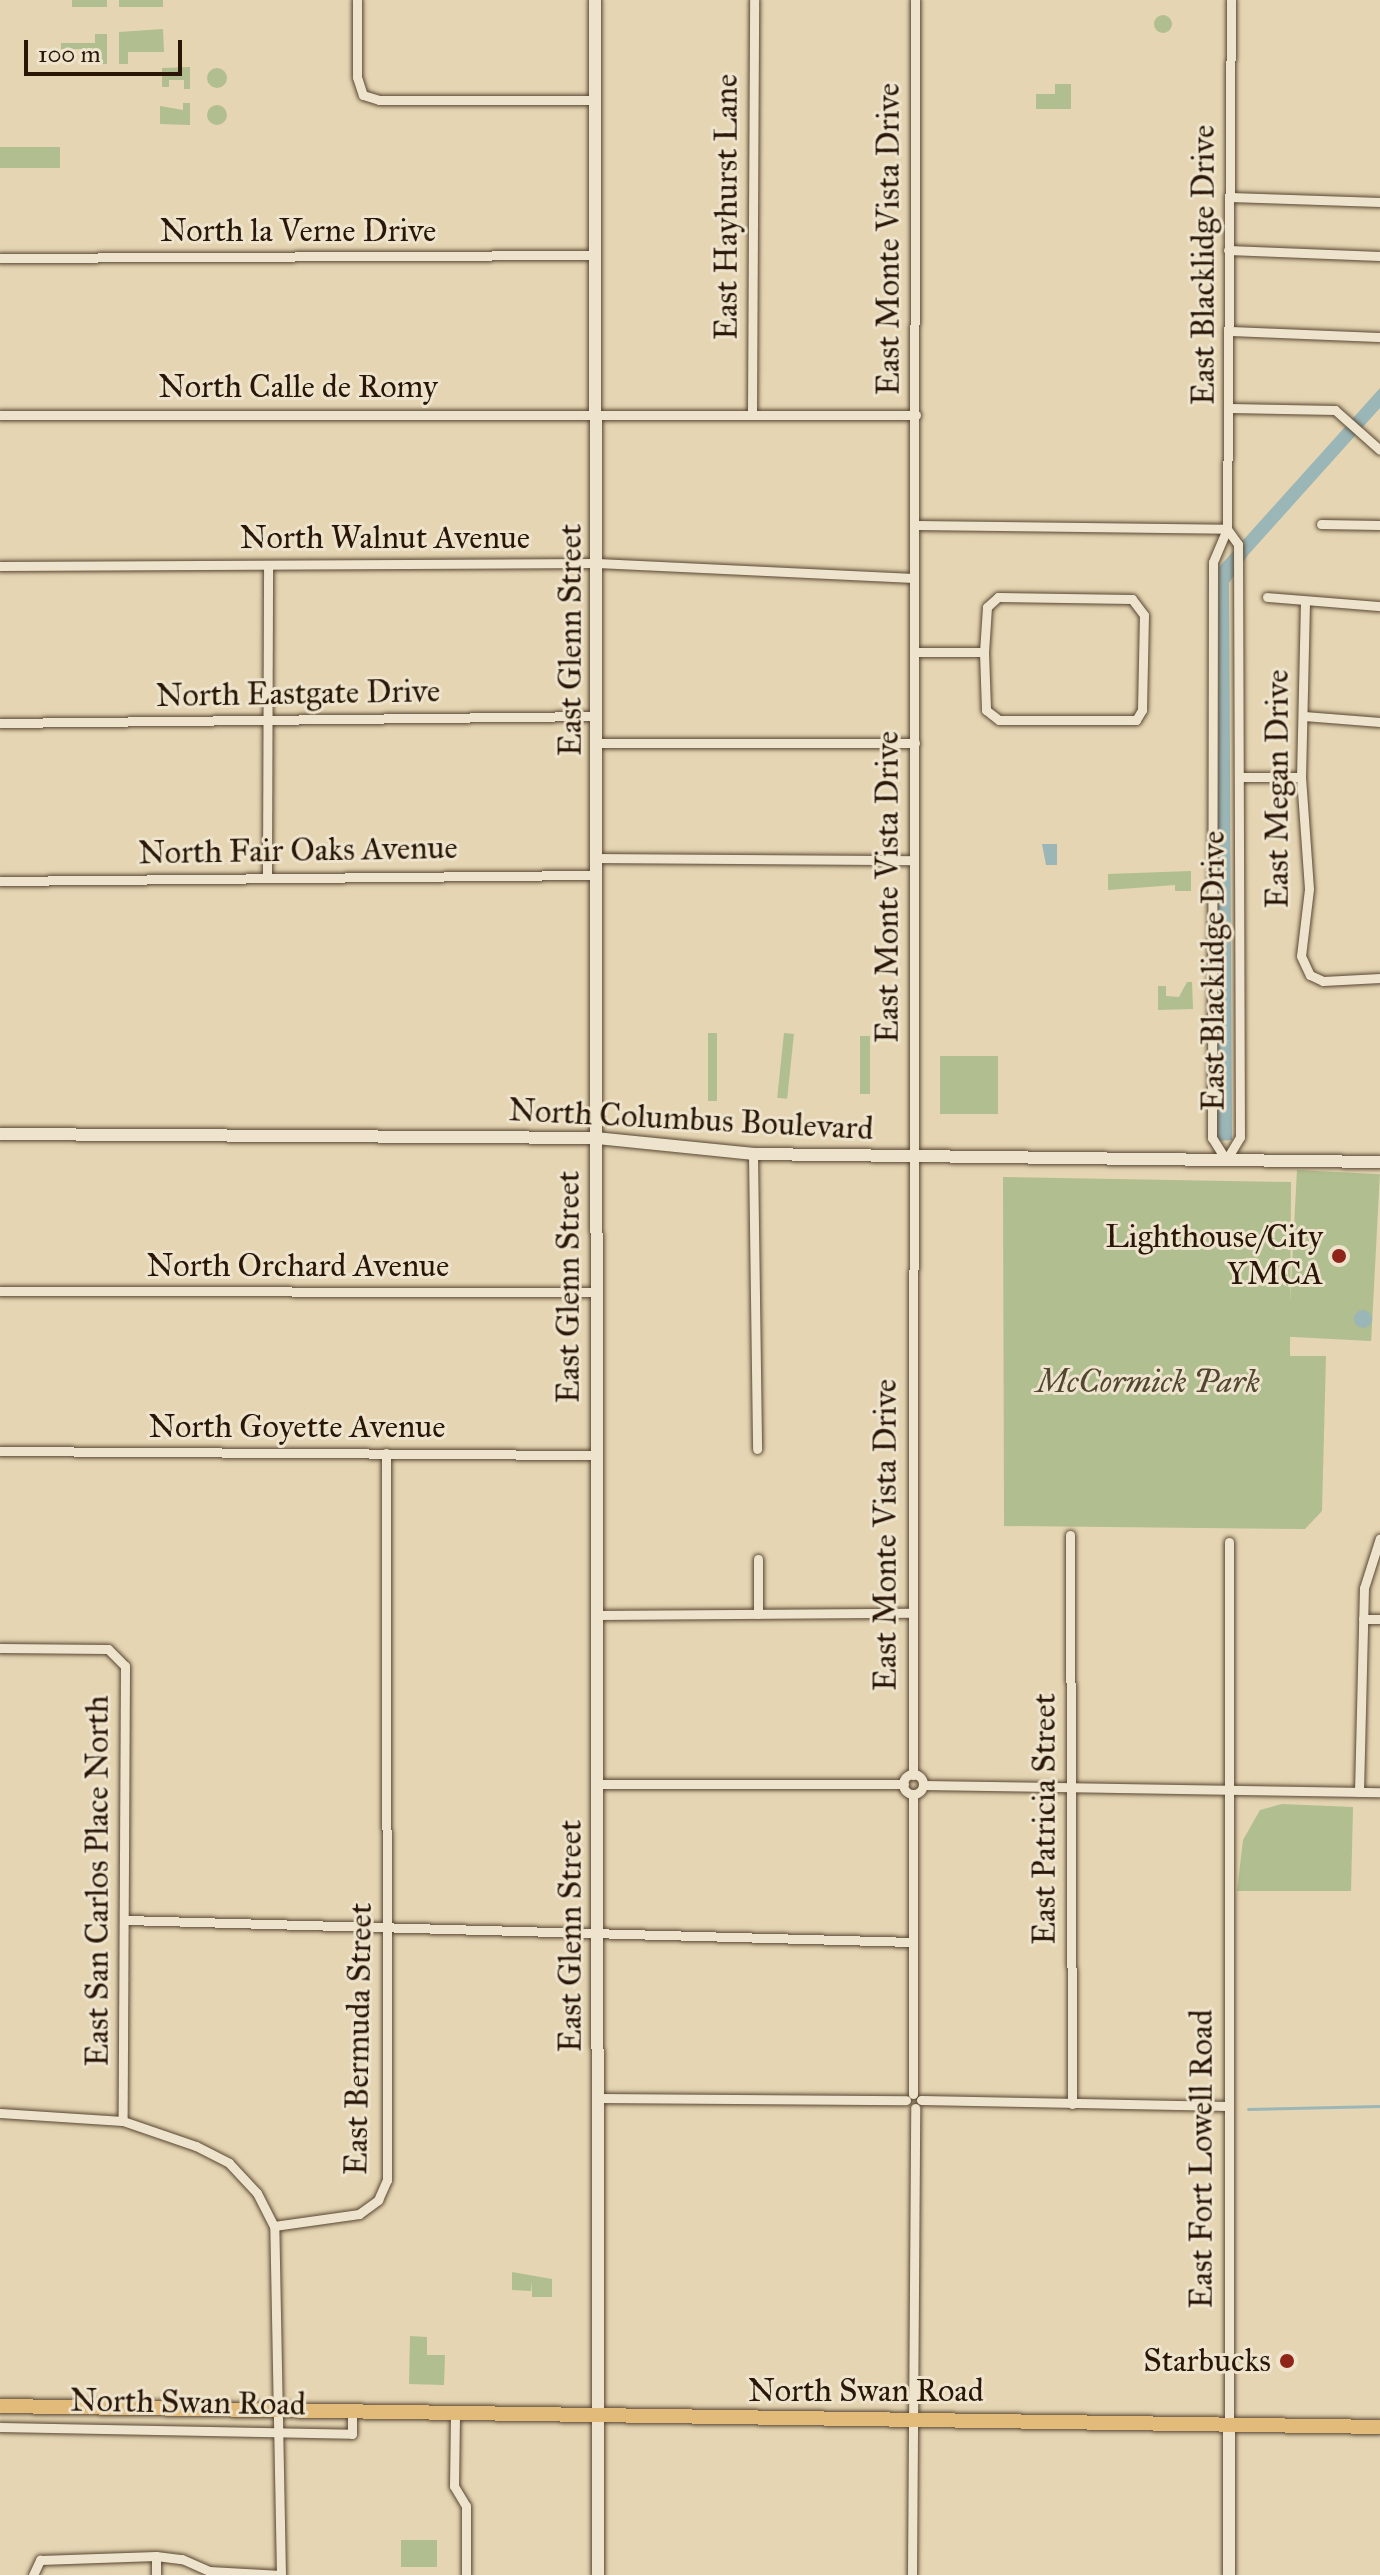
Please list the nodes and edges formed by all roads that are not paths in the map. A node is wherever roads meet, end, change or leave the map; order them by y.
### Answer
1 (357, 0) edge
2 (595, 0) edge
3 (754, 0) edge
4 (915, 0) edge
5 (1231, 0) edge
6 (596, 100) junction
7 (1230, 197) junction
8 (1380, 202) edge
9 (1228, 250) junction
10 (596, 255) junction
11 (1380, 256) edge
12 (0, 258) edge
13 (1229, 331) junction
14 (1380, 337) edge
15 (1230, 408) junction
16 (597, 412) junction
17 (752, 414) junction
18 (0, 415) edge
19 (916, 415) junction
20 (1380, 450) edge
21 (1321, 524) dead end
22 (916, 525) junction
23 (1380, 525) edge
24 (1227, 529) junction
25 (597, 563) junction
26 (268, 565) junction
27 (0, 566) edge
28 (914, 578) junction
29 (1267, 597) dead end
30 (1305, 602) junction
31 (1380, 606) edge
32 (915, 652) junction
33 (984, 652) junction
34 (597, 716) junction
35 (1304, 716) junction
36 (266, 720) junction
37 (1380, 722) edge
38 (0, 723) edge
39 (597, 743) junction
40 (915, 743) junction
41 (1240, 777) junction
42 (1301, 777) junction
43 (596, 858) junction
44 (914, 860) junction
45 (596, 875) junction
46 (267, 876) junction
47 (0, 881) edge
48 (1380, 978) edge
49 (0, 1134) edge
50 (596, 1138) junction
51 (753, 1154) junction
52 (913, 1156) junction
53 (1226, 1160) junction
54 (1380, 1162) edge
55 (0, 1291) edge
56 (595, 1292) junction
57 (757, 1449) dead end
58 (0, 1451) edge
59 (386, 1453) junction
60 (594, 1455) junction
61 (1070, 1535) dead end
62 (1380, 1538) edge
63 (1229, 1542) dead end
64 (758, 1559) dead end
65 (912, 1613) junction
66 (758, 1614) junction
67 (596, 1615) junction
68 (1363, 1619) junction
69 (1380, 1619) edge
70 (0, 1648) edge
71 (913, 1775) junction
72 (597, 1784) junction
73 (904, 1784) junction
74 (923, 1785) junction
75 (1071, 1790) junction
76 (1226, 1790) junction
77 (1359, 1792) junction
78 (1380, 1792) edge
79 (913, 1794) junction
80 (125, 1920) junction
81 (388, 1927) junction
82 (595, 1934) junction
83 (912, 1942) junction
84 (598, 2098) junction
85 (914, 2101) junction
86 (1072, 2104) junction
87 (1228, 2106) junction
88 (0, 2113) edge
89 (123, 2121) junction
90 (274, 2226) junction
91 (0, 2406) edge
92 (280, 2410) junction
93 (352, 2412) junction
94 (455, 2415) junction
95 (598, 2418) junction
96 (911, 2418) junction
97 (1229, 2425) junction
98 (0, 2427) edge
99 (1380, 2427) edge
100 (280, 2434) junction
101 (32, 2552) dead end
102 (156, 2556) junction
103 (40, 2560) junction
104 (33, 2575) edge
105 (156, 2575) edge
106 (466, 2575) edge
107 (598, 2575) edge
108 (912, 2575) edge
109 (1229, 2575) edge

1 - 6 street
2 - 6 street, East Glenn Street
3 - 17 street, East Hayhurst Lane
4 - 19 street, East Monte Vista Drive
5 - 7 street, East Blacklidge Drive
6 - 10 street, East Glenn Street
7 - 8 street
7 - 9 street, East Blacklidge Drive
9 - 11 street
9 - 13 street, East Blacklidge Drive
10 - 12 street, North la Verne Drive
10 - 16 street, East Glenn Street
13 - 14 street
13 - 15 street, East Blacklidge Drive
15 - 20 street
15 - 24 street, East Blacklidge Drive
16 - 17 street, North Calle de Romy
16 - 18 street, North Calle de Romy
16 - 25 street, East Glenn Street
17 - 19 street, North Calle de Romy
19 - 22 street, East Monte Vista Drive
21 - 23 street
22 - 24 street
22 - 28 street, East Monte Vista Drive
24 - 41 street, East Blacklidge Drive
24 - 53 street, East Blacklidge Drive
25 - 26 street, North Walnut Avenue
25 - 28 street, North Walnut Avenue
25 - 34 street, East Glenn Street
26 - 27 street, North Walnut Avenue
26 - 36 street
28 - 32 street, East Monte Vista Drive
29 - 30 street
30 - 31 street
30 - 35 street, East Megan Drive
32 - 33 street
32 - 40 street, East Monte Vista Drive
33 - 33 street
34 - 36 street, North Eastgate Drive
34 - 39 street, East Glenn Street
35 - 37 street
35 - 42 street, East Megan Drive
36 - 38 street, North Eastgate Drive
36 - 46 street
39 - 40 street
39 - 43 street, East Glenn Street
40 - 44 street, East Monte Vista Drive
41 - 42 street
41 - 53 street, East Blacklidge Drive
42 - 48 street, East Megan Drive
43 - 44 street
43 - 45 street, East Glenn Street
44 - 52 street, East Monte Vista Drive
45 - 46 street, North Fair Oaks Avenue
45 - 50 street, East Glenn Street
46 - 47 street, North Fair Oaks Avenue
49 - 50 street, North Columbus Boulevard
50 - 51 street, North Columbus Boulevard
50 - 56 street, East Glenn Street
51 - 52 street, North Columbus Boulevard
51 - 57 street
52 - 53 street, North Columbus Boulevard
52 - 65 street, East Monte Vista Drive
53 - 54 street, North Columbus Boulevard
55 - 56 street, North Orchard Avenue
56 - 60 street, East Glenn Street
58 - 59 street, North Goyette Avenue
59 - 60 street, North Goyette Avenue
59 - 81 street, East Bermuda Street
60 - 67 street, East Glenn Street
61 - 75 street, East Patricia Street
62 - 68 street
63 - 76 street
64 - 66 street
65 - 66 street
65 - 71 street, East Monte Vista Drive
66 - 67 street
67 - 72 street, East Glenn Street
68 - 69 street
68 - 77 street
70 - 80 street, East San Carlos Place North
71 - 73 street
71 - 74 street
72 - 73 street
72 - 82 street, East Glenn Street
73 - 79 street
74 - 75 street
74 - 79 street
75 - 76 street
75 - 86 street, East Patricia Street
76 - 77 street
76 - 87 street, East Fort Lowell Road
77 - 78 street
79 - 83 street
80 - 81 street
80 - 89 street, East San Carlos Place North
81 - 82 street
81 - 90 street, East Bermuda Street
82 - 83 street
82 - 84 street, East Glenn Street
83 - 85 street
84 - 85 street
84 - 95 street, East Glenn Street
85 - 86 street
85 - 96 street
86 - 87 street
87 - 97 street, East Fort Lowell Road
88 - 89 street
89 - 90 street
90 - 92 street
91 - 92 main road, North Swan Road
92 - 93 main road, North Swan Road
92 - 100 street
93 - 94 main road, North Swan Road
93 - 100 street, North Swan Road
94 - 95 main road, North Swan Road
94 - 106 street
95 - 96 main road, North Swan Road
95 - 107 street, East Glenn Street
96 - 97 main road, North Swan Road
96 - 108 street
97 - 99 main road, North Swan Road
97 - 109 street, East Fort Lowell Road
98 - 100 street, North Swan Road
100 - 102 street
101 - 103 street
102 - 103 street
102 - 105 street
103 - 104 street

